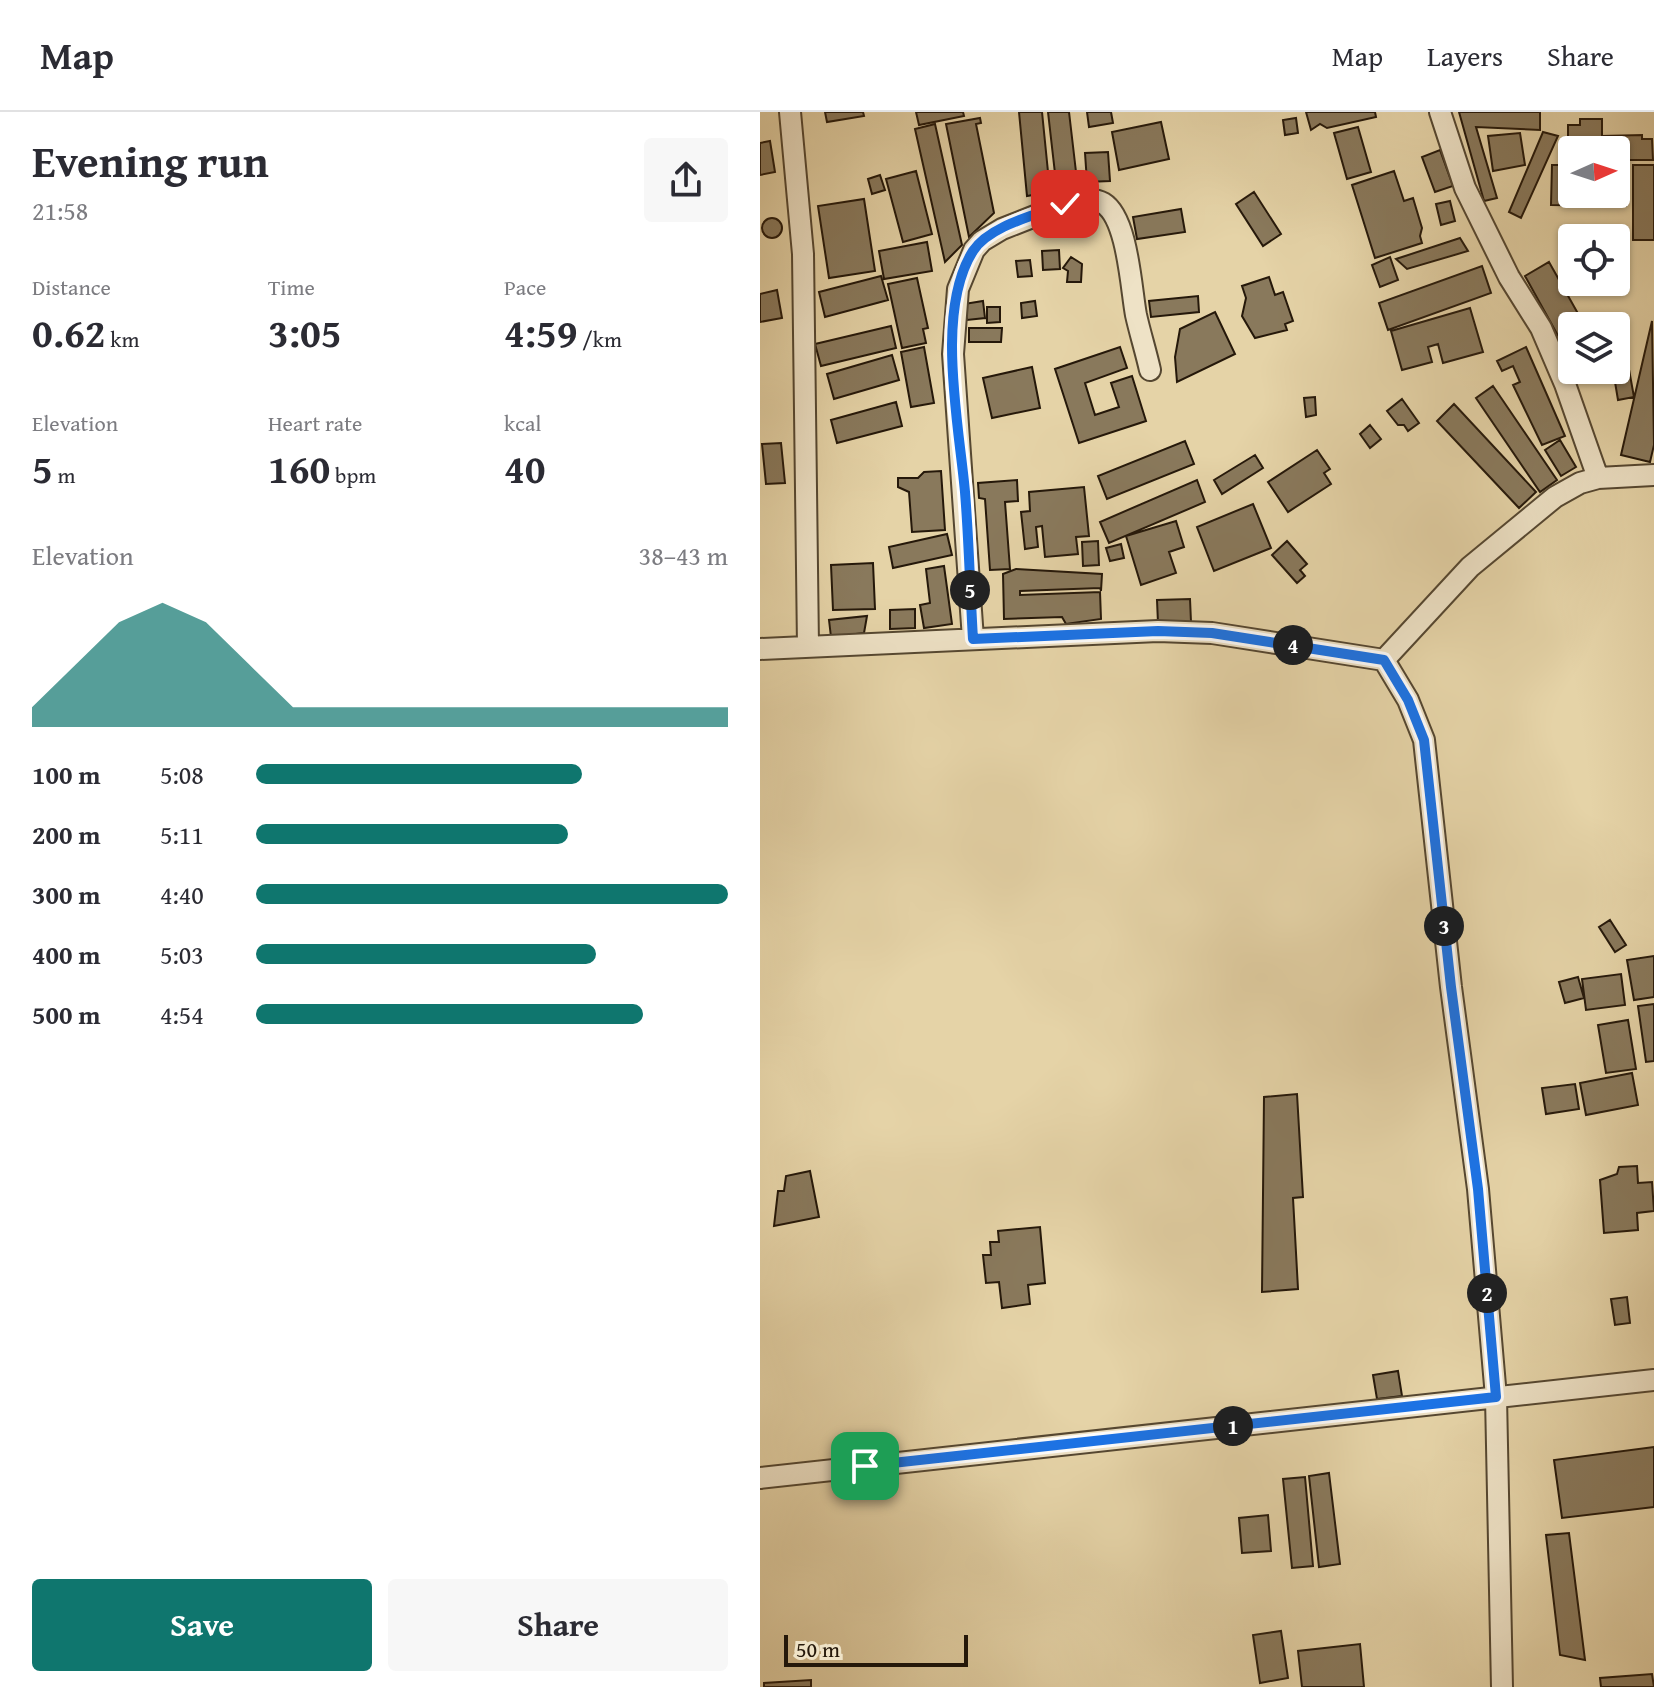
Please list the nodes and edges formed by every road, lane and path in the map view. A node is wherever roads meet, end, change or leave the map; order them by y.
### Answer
1 (790, 112) edge
2 (1440, 112) edge
3 (1150, 370) dead end
4 (1654, 475) edge
5 (1598, 478) junction
6 (973, 639) junction
7 (808, 646) junction
8 (760, 649) edge
9 (1384, 660) junction
10 (1654, 1380) edge
11 (1496, 1397) junction
12 (760, 1478) edge
13 (1502, 1687) edge

1 - 7 street
2 - 5 street
3 - 6 street
4 - 5 street
5 - 9 street
6 - 7 street
6 - 9 street
7 - 8 street
9 - 11 street
10 - 11 street
11 - 12 street
11 - 13 street

